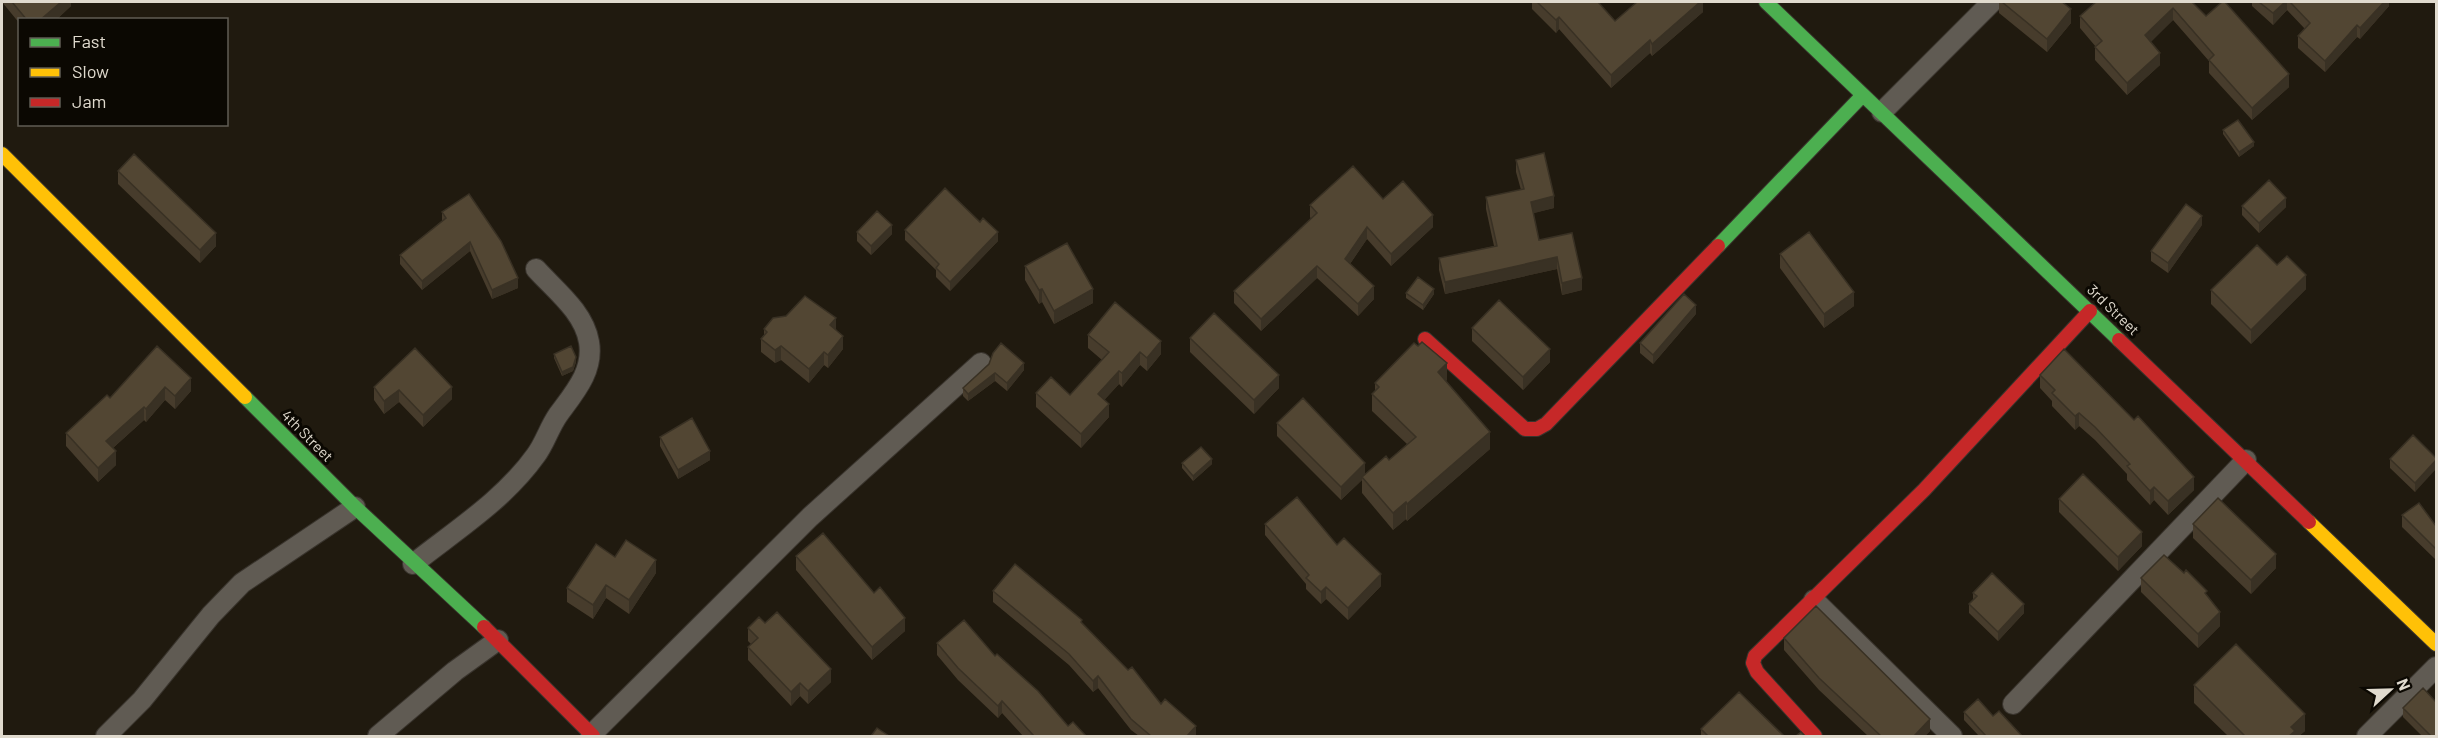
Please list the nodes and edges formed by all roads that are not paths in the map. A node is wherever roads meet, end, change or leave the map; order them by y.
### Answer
1 (1766, 2) edge
2 (1992, 2) edge
3 (1862, 96) junction
4 (1882, 112) junction
5 (2, 154) edge
6 (536, 269) dead end
7 (2090, 311) junction
8 (1425, 339) dead end
9 (981, 363) dead end
10 (2246, 460) junction
11 (355, 507) junction
12 (413, 564) junction
13 (1814, 600) junction
14 (498, 640) junction
15 (2436, 644) edge
16 (2436, 667) edge
17 (2013, 704) dead end
18 (106, 736) edge
19 (378, 736) edge
20 (592, 736) edge
21 (1815, 736) edge
22 (1952, 736) edge
23 (2367, 736) edge

1 - 3 street, 3rd Street
2 - 4 street
3 - 4 street, 3rd Street
3 - 8 street
4 - 7 street, 3rd Street
5 - 11 street, 4th Street
6 - 12 street
7 - 10 street, 3rd Street
7 - 13 street
9 - 20 street
10 - 15 street, 3rd Street
10 - 17 street
11 - 12 street, 4th Street
11 - 18 street
12 - 14 street, 4th Street
13 - 21 street
13 - 22 street
14 - 19 street
14 - 20 street, 4th Street
16 - 23 street

